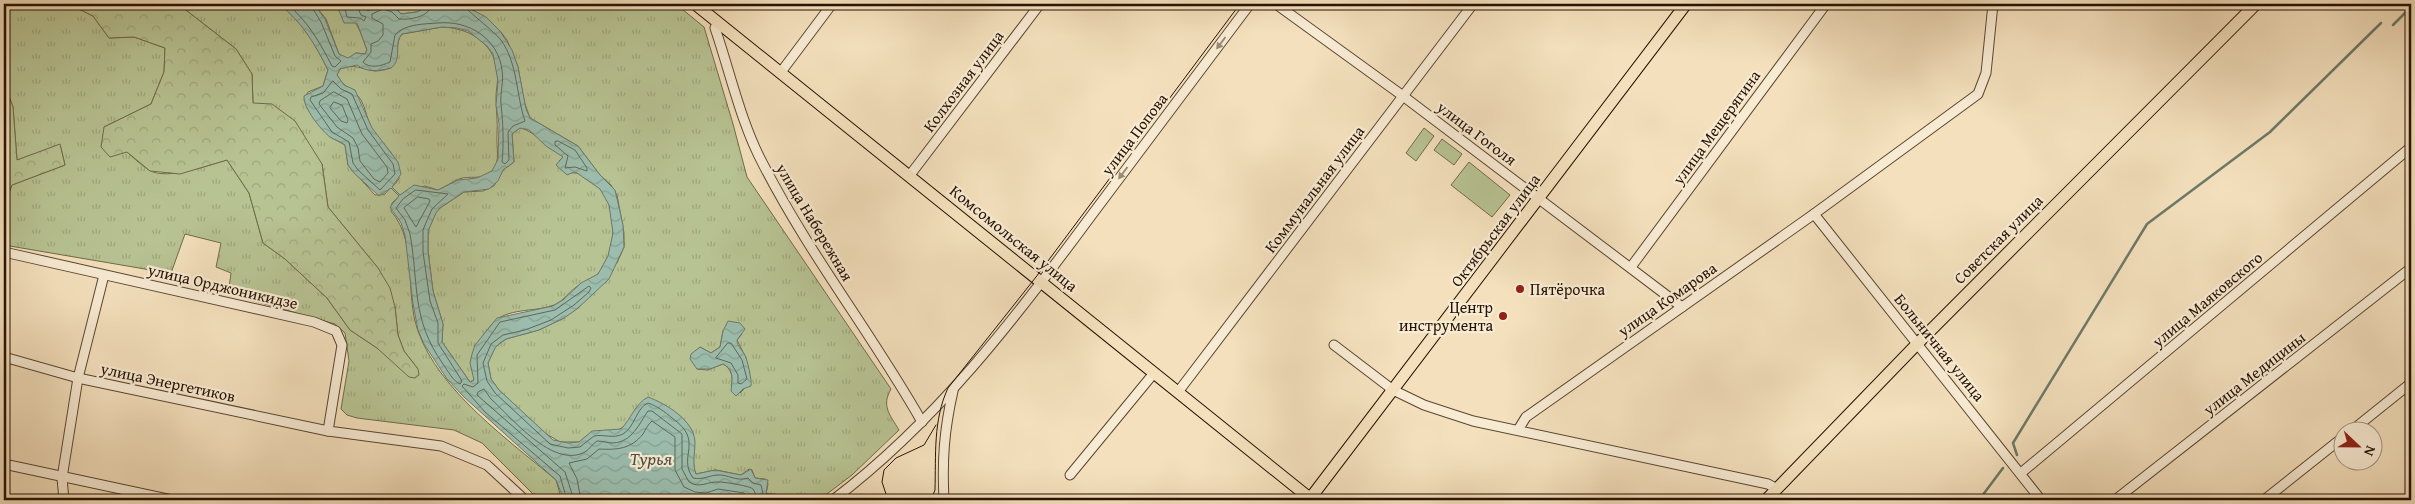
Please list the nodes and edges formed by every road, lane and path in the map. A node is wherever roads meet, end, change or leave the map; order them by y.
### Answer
1 (694, 4) edge
2 (832, 4) edge
3 (1040, 4) edge
4 (1250, 4) edge
5 (1276, 4) edge
6 (1473, 4) edge
7 (1686, 4) edge
8 (1826, 4) edge
9 (1993, 4) edge
10 (2256, 4) edge
11 (717, 23) junction
12 (781, 72) junction
13 (1403, 96) junction
14 (2411, 147) edge
15 (910, 175) junction
16 (1539, 198) junction
17 (1814, 214) junction
18 (4, 252) edge
19 (1631, 268) junction
20 (2411, 268) edge
21 (104, 275) junction
22 (1042, 282) junction
23 (1682, 307) junction
24 (1918, 343) junction
25 (1334, 345) dead end
26 (4, 357) edge
27 (1154, 372) junction
28 (78, 378) junction
29 (2411, 383) edge
30 (1393, 390) junction
31 (954, 391) junction
32 (1178, 392) junction
33 (922, 422) junction
34 (2362, 422) edge
35 (328, 430) junction
36 (1518, 430) junction
37 (2332, 446) edge
38 (4, 464) edge
39 (2021, 473) junction
40 (1070, 475) dead end
41 (62, 478) junction
42 (1777, 489) junction
43 (64, 500) edge
44 (172, 500) edge
45 (525, 500) edge
46 (833, 500) edge
47 (944, 500) edge
48 (1310, 500) edge
49 (1766, 500) edge
50 (2041, 500) edge
51 (2115, 500) edge
52 (2264, 500) edge

1 - 11 main road, Комсомольская улица
2 - 12 street
3 - 15 street, Колхозная улица
4 -> 22 street, улица Попова
5 - 13 street, улица Гоголя
6 - 13 street, Коммунальная улица
7 - 16 main road, Октябрьская улица
8 - 19 street, улица Мещерягина
9 - 17 street, улица Комарова
10 - 24 main road, Советская улица
11 - 12 main road, Комсомольская улица
11 - 33 street, улица Набережная
12 - 15 main road, Комсомольская улица
13 - 16 street, улица Гоголя
13 - 32 street, Коммунальная улица
14 - 39 street, улица Маяковского
15 - 22 main road, Комсомольская улица
16 - 19 street, улица Гоголя
16 - 30 main road, Октябрьская улица
17 - 23 street, улица Комарова
17 - 24 street, Больничная улица
18 - 21 street, улица Орджоникидзе
19 - 23 street, улица Гоголя
20 - 51 street, улица Медицины
21 - 28 street
21 - 35 street, улица Орджоникидзе
22 - 27 main road, Комсомольская улица
22 - 31 street, улица Попова
23 - 36 street, улица Комарова
24 - 39 street, Больничная улица
24 - 42 main road, Советская улица
25 - 30 street
26 - 28 street, улица Энергетиков
27 - 32 main road, Комсомольская улица
27 - 40 street
28 - 35 street, улица Энергетиков
28 - 41 street
29 - 34 street
30 - 36 street
30 - 48 main road, Октябрьская улица
31 - 33 street, улица Попова
31 - 47 street
32 - 48 main road, Комсомольская улица
33 - 46 street, улица Попова
35 - 45 street, улица Энергетиков
36 - 42 street
37 - 52 street
38 - 41 street
39 - 50 street, Больничная улица
41 - 43 street
41 - 44 street
42 - 49 main road, Советская улица

